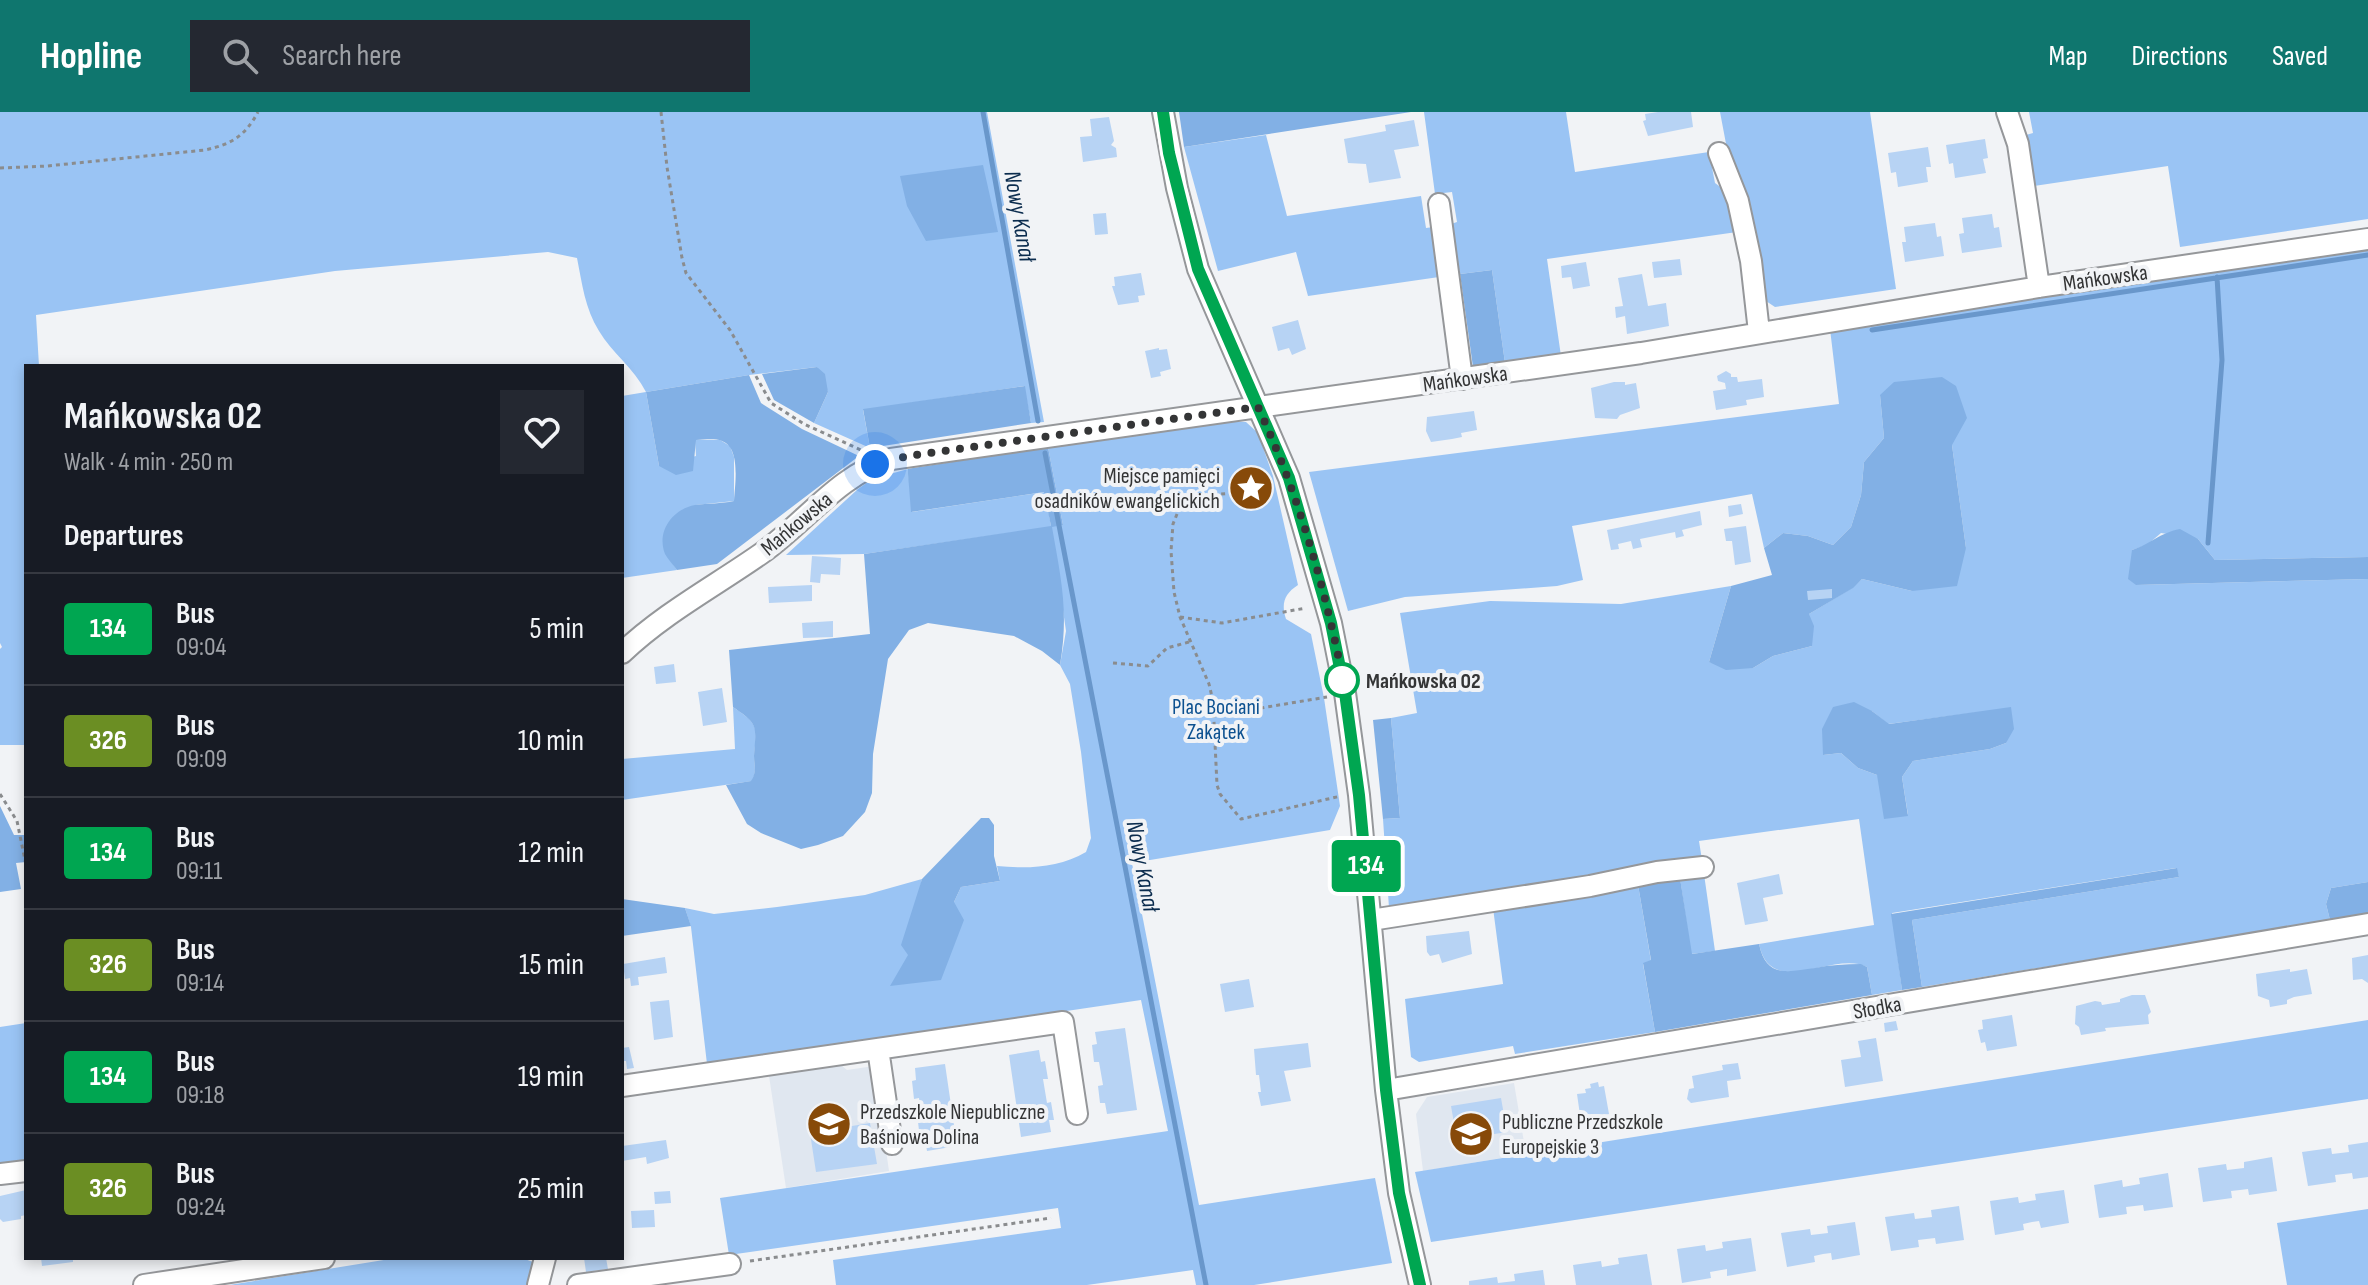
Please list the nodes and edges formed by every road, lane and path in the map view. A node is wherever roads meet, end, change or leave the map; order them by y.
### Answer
1 (258, 112) edge
2 (661, 112) edge
3 (1163, 112) edge
4 (2007, 112) edge
5 (1719, 153) dead end
6 (0, 168) edge
7 (1439, 204) dead end
8 (2368, 239) edge
9 (2039, 287) junction
10 (1759, 332) junction
11 (1462, 379) junction
12 (1258, 407) junction
13 (875, 464) junction
14 (1282, 489) dead end
15 (1306, 608) dead end
16 (1180, 617) junction
17 (1191, 642) junction
18 (624, 651) edge
19 (1113, 663) dead end
20 (1327, 697) dead end
21 (1213, 716) junction
22 (0, 794) edge
23 (1341, 796) dead end
24 (24, 855) edge
25 (1703, 867) dead end
26 (1371, 920) junction
27 (2368, 924) edge
28 (878, 1049) junction
29 (624, 1086) edge
30 (1386, 1090) junction
31 (1077, 1114) dead end
32 (892, 1144) dead end
33 (24, 1171) edge
34 (0, 1174) edge
35 (1051, 1218) dead end
36 (311, 1260) edge
37 (544, 1260) edge
38 (730, 1264) joint
39 (144, 1285) edge
40 (538, 1285) edge
41 (578, 1285) edge
42 (1420, 1285) edge

1 - 6 path
2 - 13 path
3 - 12 street
4 - 9 street
5 - 10 street
7 - 11 street
8 - 9 street, Mańkowska
9 - 10 street, Mańkowska
10 - 11 street, Mańkowska
11 - 12 street, Mańkowska
12 - 13 street, Mańkowska
12 - 26 street
13 - 18 street, Mańkowska
14 - 16 path
15 - 16 path
16 - 17 path
17 - 19 path
17 - 21 path
20 - 21 path
21 - 23 path
22 - 24 path
25 - 26 street
26 - 30 street
27 - 30 street, Słodka
28 - 29 street
28 - 31 street
28 - 32 street
30 - 42 street
33 - 34 street
35 - 38 path
36 - 39 street
37 - 40 street
38 - 41 street

